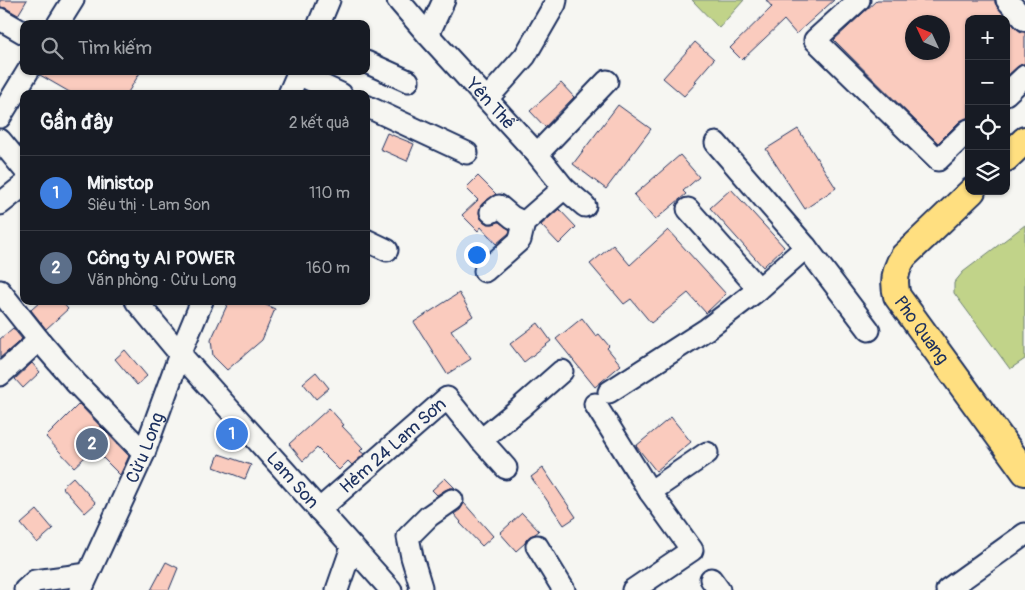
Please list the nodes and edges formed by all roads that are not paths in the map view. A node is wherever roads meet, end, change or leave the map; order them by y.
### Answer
1 (73, 0) edge
2 (329, 0) edge
3 (398, 0) edge
4 (444, 0) edge
5 (556, 0) edge
6 (859, 0) edge
7 (1007, 0) edge
8 (0, 19) edge
9 (60, 20) edge
10 (321, 20) edge
11 (1025, 20) edge
12 (20, 31) edge
13 (428, 35) junction
14 (370, 64) edge
15 (26, 75) edge
16 (297, 75) edge
17 (304, 75) edge
18 (1025, 76) edge
19 (408, 81) dead end
20 (607, 81) dead end
21 (291, 90) edge
22 (333, 90) edge
23 (1010, 90) edge
24 (487, 99) junction
25 (370, 108) edge
26 (0, 117) edge
27 (965, 134) edge
28 (0, 140) edge
29 (1025, 140) edge
30 (716, 143) dead end
31 (467, 153) dead end
32 (537, 154) junction
33 (1010, 154) edge
34 (20, 164) edge
35 (20, 188) edge
36 (564, 188) junction
37 (968, 195) edge
38 (0, 204) edge
39 (585, 206) dead end
40 (688, 209) dead end
41 (491, 212) dead end
42 (524, 223) junction
43 (370, 242) edge
44 (806, 247) junction
45 (387, 250) dead end
46 (485, 270) dead end
47 (759, 289) junction
48 (0, 291) edge
49 (139, 305) edge
50 (200, 305) edge
51 (868, 330) dead end
52 (39, 340) junction
53 (180, 354) junction
54 (562, 371) dead end
55 (0, 375) edge
56 (481, 440) junction
57 (144, 453) junction
58 (707, 453) dead end
59 (506, 468) dead end
60 (1025, 472) edge
61 (650, 492) junction
62 (452, 500) dead end
63 (319, 510) junction
64 (1025, 534) edge
65 (537, 546) dead end
66 (352, 548) junction
67 (85, 582) edge
68 (25, 590) edge
69 (337, 590) edge
70 (391, 590) edge
71 (420, 590) edge
72 (564, 590) edge
73 (633, 590) edge
74 (947, 590) edge

1 - 9 street
2 - 10 street
3 - 13 street, Yên Thế
4 - 13 street
5 - 24 street
6 - 27 street
7 - 11 street
8 - 12 street
13 - 24 street, Yên Thế
14 - 19 street
15 - 26 street
16 - 21 street
17 - 22 street
18 - 23 street
20 - 32 street
24 - 32 street, Yên Thế
25 - 31 street
28 - 34 street
29 - 33 main road
30 - 44 street
32 - 36 street, Yên Thế
35 - 38 street
36 - 39 street, Yên Thế
36 - 42 street
37 - 60 main road, Pho Quang
40 - 47 street
41 - 42 street
42 - 46 street
43 - 45 street
44 - 47 street
44 - 51 street
47 - 61 street
48 - 52 street
49 - 53 street, Lam Son
50 - 53 street, Cửu Long
52 - 55 street
52 - 57 street
53 - 57 street, Cửu Long
53 - 63 street, Lam Son
54 - 56 street
56 - 59 street, Hẻm 24 Lam Sơn
56 - 63 street, Hẻm 24 Lam Sơn
57 - 67 street, Cửu Long
58 - 61 street
61 - 73 street
62 - 71 street
63 - 66 street, Lam Son
64 - 74 street
65 - 72 street
66 - 69 street
66 - 70 street, Lam Son
67 - 68 street

